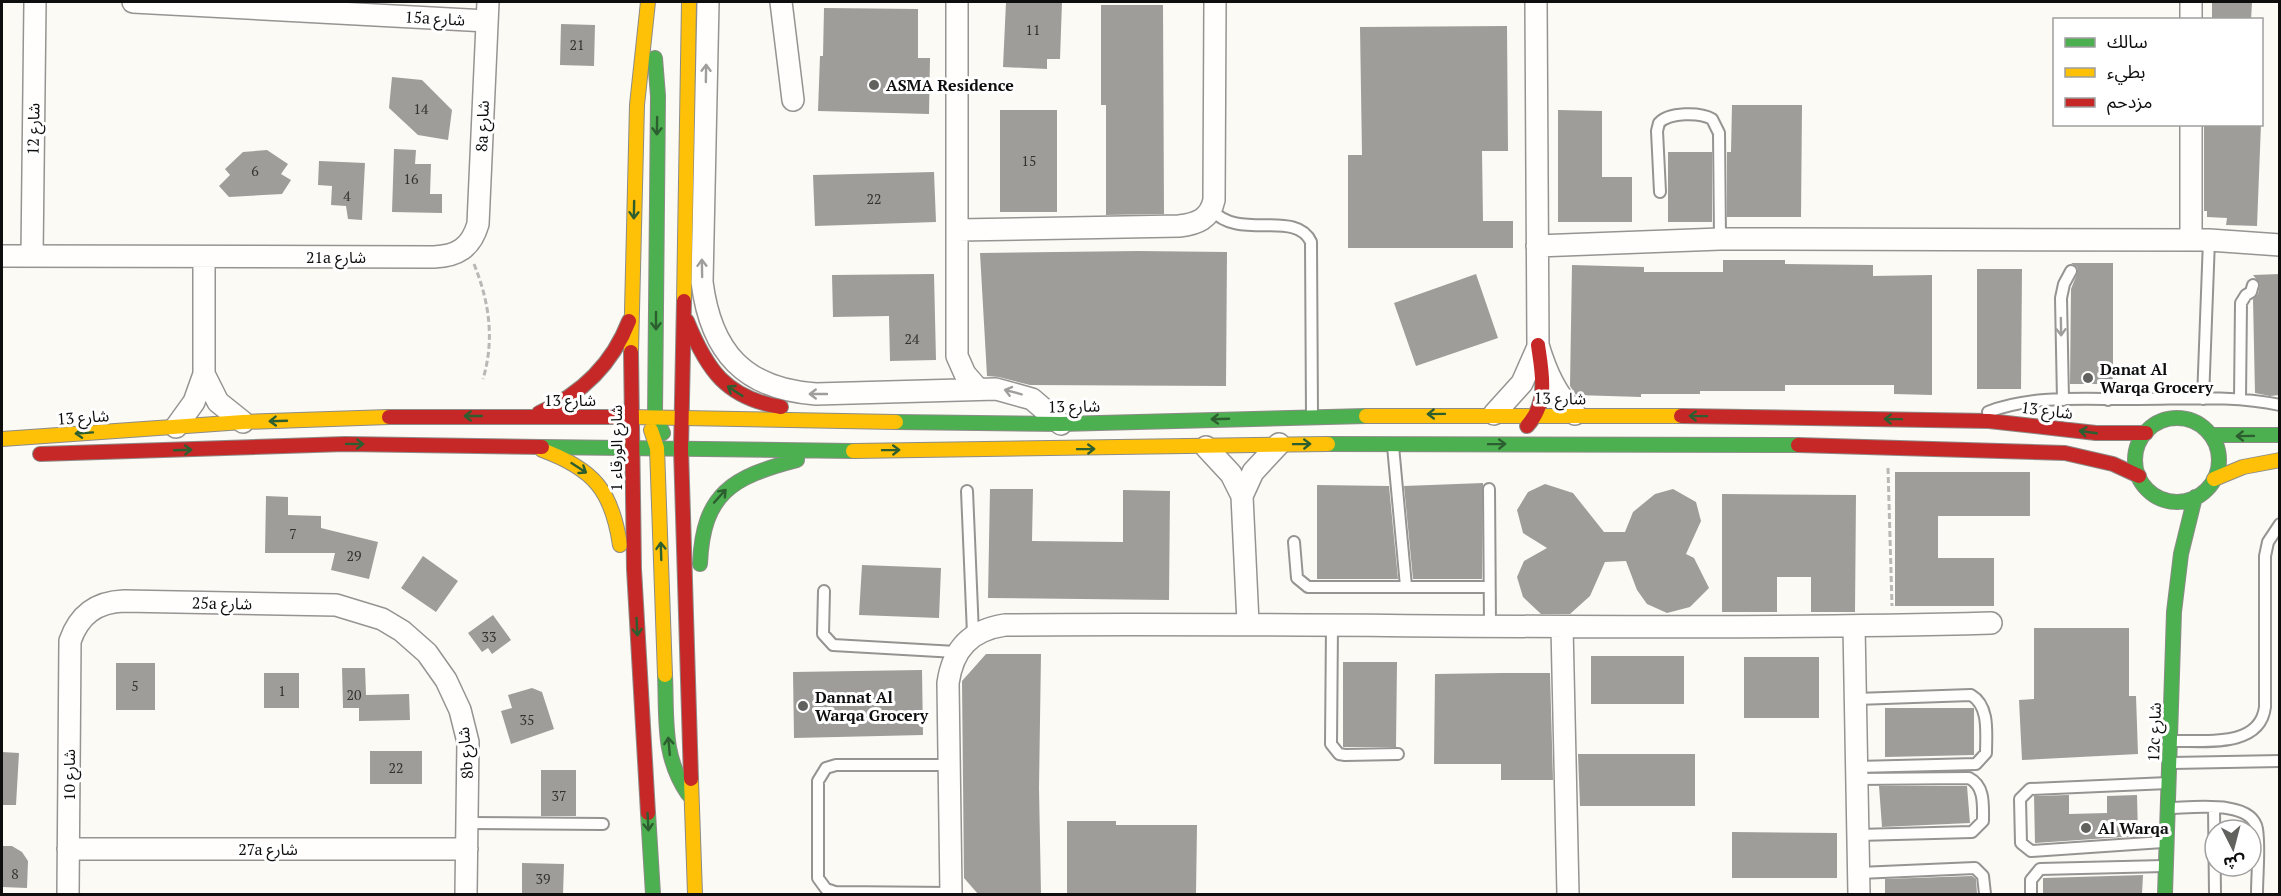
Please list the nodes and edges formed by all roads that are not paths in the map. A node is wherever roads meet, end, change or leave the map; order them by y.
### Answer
1 (35, 2) edge
2 (133, 2) edge
3 (689, 2) edge
4 (708, 2) edge
5 (781, 2) edge
6 (957, 2) edge
7 (1215, 2) edge
8 (1536, 2) edge
9 (2191, 2) edge
10 (648, 4) edge
11 (487, 11) edge
12 (2191, 18) edge
13 (793, 100) dead end
14 (2191, 126) edge
15 (1659, 192) dead end
16 (1212, 210) junction
17 (958, 230) junction
18 (1719, 240) junction
19 (2200, 240) junction
20 (2280, 245) edge
21 (1538, 246) junction
22 (466, 248) joint
23 (2, 256) edge
24 (32, 256) junction
25 (204, 257) junction
26 (2071, 270) dead end
27 (2253, 285) dead end
28 (683, 311) junction
29 (632, 313) junction
30 (1538, 345) junction
31 (957, 356) junction
32 (204, 374) junction
33 (2108, 384) dead end
34 (978, 389) junction
35 (923, 391) junction
36 (2203, 399) junction
37 (2240, 399) junction
38 (2063, 400) junction
39 (2108, 400) junction
40 (2280, 405) edge
41 (1494, 414) junction
42 (1538, 414) junction
43 (1575, 414) junction
44 (532, 416) junction
45 (633, 416) junction
46 (655, 416) junction
47 (1312, 416) junction
48 (682, 417) junction
49 (829, 418) junction
50 (1972, 421) junction
51 (243, 422) junction
52 (1060, 424) junction
53 (176, 427) junction
54 (2146, 433) junction
55 (2211, 435) junction
56 (2280, 435) edge
57 (2, 439) edge
58 (1279, 444) junction
59 (525, 446) junction
60 (1393, 446) junction
61 (1206, 447) junction
62 (633, 448) junction
63 (657, 448) junction
64 (681, 448) junction
65 (833, 451) junction
66 (24, 454) dead end
67 (2280, 460) edge
68 (2139, 476) junction
69 (2214, 479) junction
70 (1488, 489) dead end
71 (967, 491) dead end
72 (1242, 495) junction
73 (2158, 497) junction
74 (2195, 497) junction
75 (2164, 512) dead end
76 (2280, 525) edge
77 (2170, 534) dead end
78 (1294, 542) dead end
79 (634, 569) junction
80 (2176, 571) junction
81 (1406, 586) junction
82 (1489, 586) junction
83 (824, 591) dead end
84 (685, 607) junction
85 (1248, 622) junction
86 (1991, 623) dead end
87 (1332, 625) junction
88 (1490, 626) junction
89 (1854, 626) junction
90 (1562, 627) junction
91 (402, 631) joint
92 (973, 634) junction
93 (957, 652) junction
94 (69, 656) joint
95 (1856, 699) junction
96 (2171, 741) junction
97 (1398, 754) dead end
98 (2280, 760) edge
99 (2169, 763) junction
100 (951, 765) junction
101 (1857, 773) junction
102 (2168, 783) junction
103 (692, 798) junction
104 (2166, 808) junction
105 (2214, 808) junction
106 (468, 823) junction
107 (603, 824) dead end
108 (1858, 835) junction
109 (2165, 842) junction
110 (68, 849) junction
111 (467, 849) junction
112 (2164, 866) junction
113 (1859, 884) edge
114 (68, 894) edge
115 (466, 894) edge
116 (653, 894) edge
117 (695, 894) edge
118 (951, 894) edge
119 (1568, 894) edge
120 (1985, 894) edge
121 (2031, 894) edge
122 (2165, 894) edge
123 (2215, 894) edge
124 (2257, 894) edge

1 - 24 street, شارع 12
2 - 11 street, 15a شارع
3 - 28 street
35 -> 4 street
5 - 13 street
6 - 17 street
7 - 16 street
8 - 21 street
9 - 12 street
10 -> 29 street, شارع الورقاء 1
10 -> 46 street
11 - 22 street, 8a شارع
14 - 19 street
15 - 18 lane
16 - 17 street
16 - 47 lane
17 - 31 street
18 - 19 street
18 - 21 street
19 - 20 street
19 - 36 lane
21 - 30 street
22 - 25 street, 21a شارع
23 - 24 street, 21a شارع
24 - 25 street, 21a شارع
25 - 32 street
26 -> 38 lane
27 - 37 lane
28 - 48 street
49 -> 28 street
29 - 44 street
29 - 45 street, شارع الورقاء 1
30 - 41 street
30 - 42 street
30 - 43 street
31 - 34 street
31 - 35 street
32 - 51 street
32 - 53 street
33 - 39 lane
34 - 35 street
52 -> 34 street
36 - 37 lane
36 - 39 lane
37 - 40 lane
38 - 39 lane
38 - 50 lane
41 - 42 street, شارع 13
41 -> 47 street, شارع 13
42 - 43 street, شارع 13
42 - 60 street
50 -> 43 street, شارع 13
44 - 45 street, شارع 13
44 -> 51 street, شارع 13
45 - 46 street, شارع 13
45 - 62 street, شارع الورقاء 1
45 - 63 street
46 - 48 street, شارع 13
46 - 64 street
47 -> 52 street, شارع 13
48 - 49 street, شارع 13
48 - 64 street
49 - 52 street, شارع 13
54 -> 50 street, شارع 13
51 - 53 street, شارع 13
53 -> 57 street, شارع 13
54 - 55 street
54 - 68 street
56 -> 55 street
55 - 69 street
58 -> 60 street
58 - 61 street
58 - 72 street
59 - 62 street
66 -> 59 street
59 -> 79 street
60 -> 68 street
60 - 81 lane
65 -> 61 street
61 - 72 street
62 - 63 street
62 - 79 street, شارع الورقاء 1
63 - 64 street
103 -> 63 street
64 - 65 street
64 - 84 street
84 -> 65 street
67 - 69 street
68 - 73 street
69 - 74 street
70 - 82 lane
71 - 92 lane
72 - 85 street
73 - 74 street
73 - 75 street
74 - 80 street, 12c شارع
76 - 96 lane
77 - 80 street, 12c شارع
78 - 81 lane
79 -> 116 street, شارع الورقاء 1
80 - 96 street, 12c شارع
81 - 82 lane
82 - 88 lane
83 - 93 lane
84 - 103 street
85 - 87 street
85 - 92 street
86 - 89 street
87 - 88 street
87 - 97 lane
88 - 90 street
89 - 90 street
89 - 95 street
90 - 119 street
91 - 94 street, 25a شارع
91 - 106 street, 8b شارع
92 - 93 street
93 - 100 street
94 - 110 street, شارع 10
95 - 101 street
95 - 101 lane
96 - 99 street, 12c شارع
98 - 99 lane
99 - 102 street, 12c شارع
100 - 118 street
100 - 118 lane
101 - 108 street
101 - 108 lane
102 - 104 street, 12c شارع
102 - 109 lane
103 - 117 street
104 - 105 lane
104 - 109 street, 12c شارع
105 - 123 lane
105 - 124 lane
106 - 107 lane
106 - 111 street, 8b شارع
108 - 113 street
109 - 112 street, 12c شارع
110 - 111 street, 27a شارع
110 - 114 street, شارع 10
111 - 115 street, 8b شارع
112 - 121 lane
112 - 122 street, 12c شارع
113 - 120 lane

